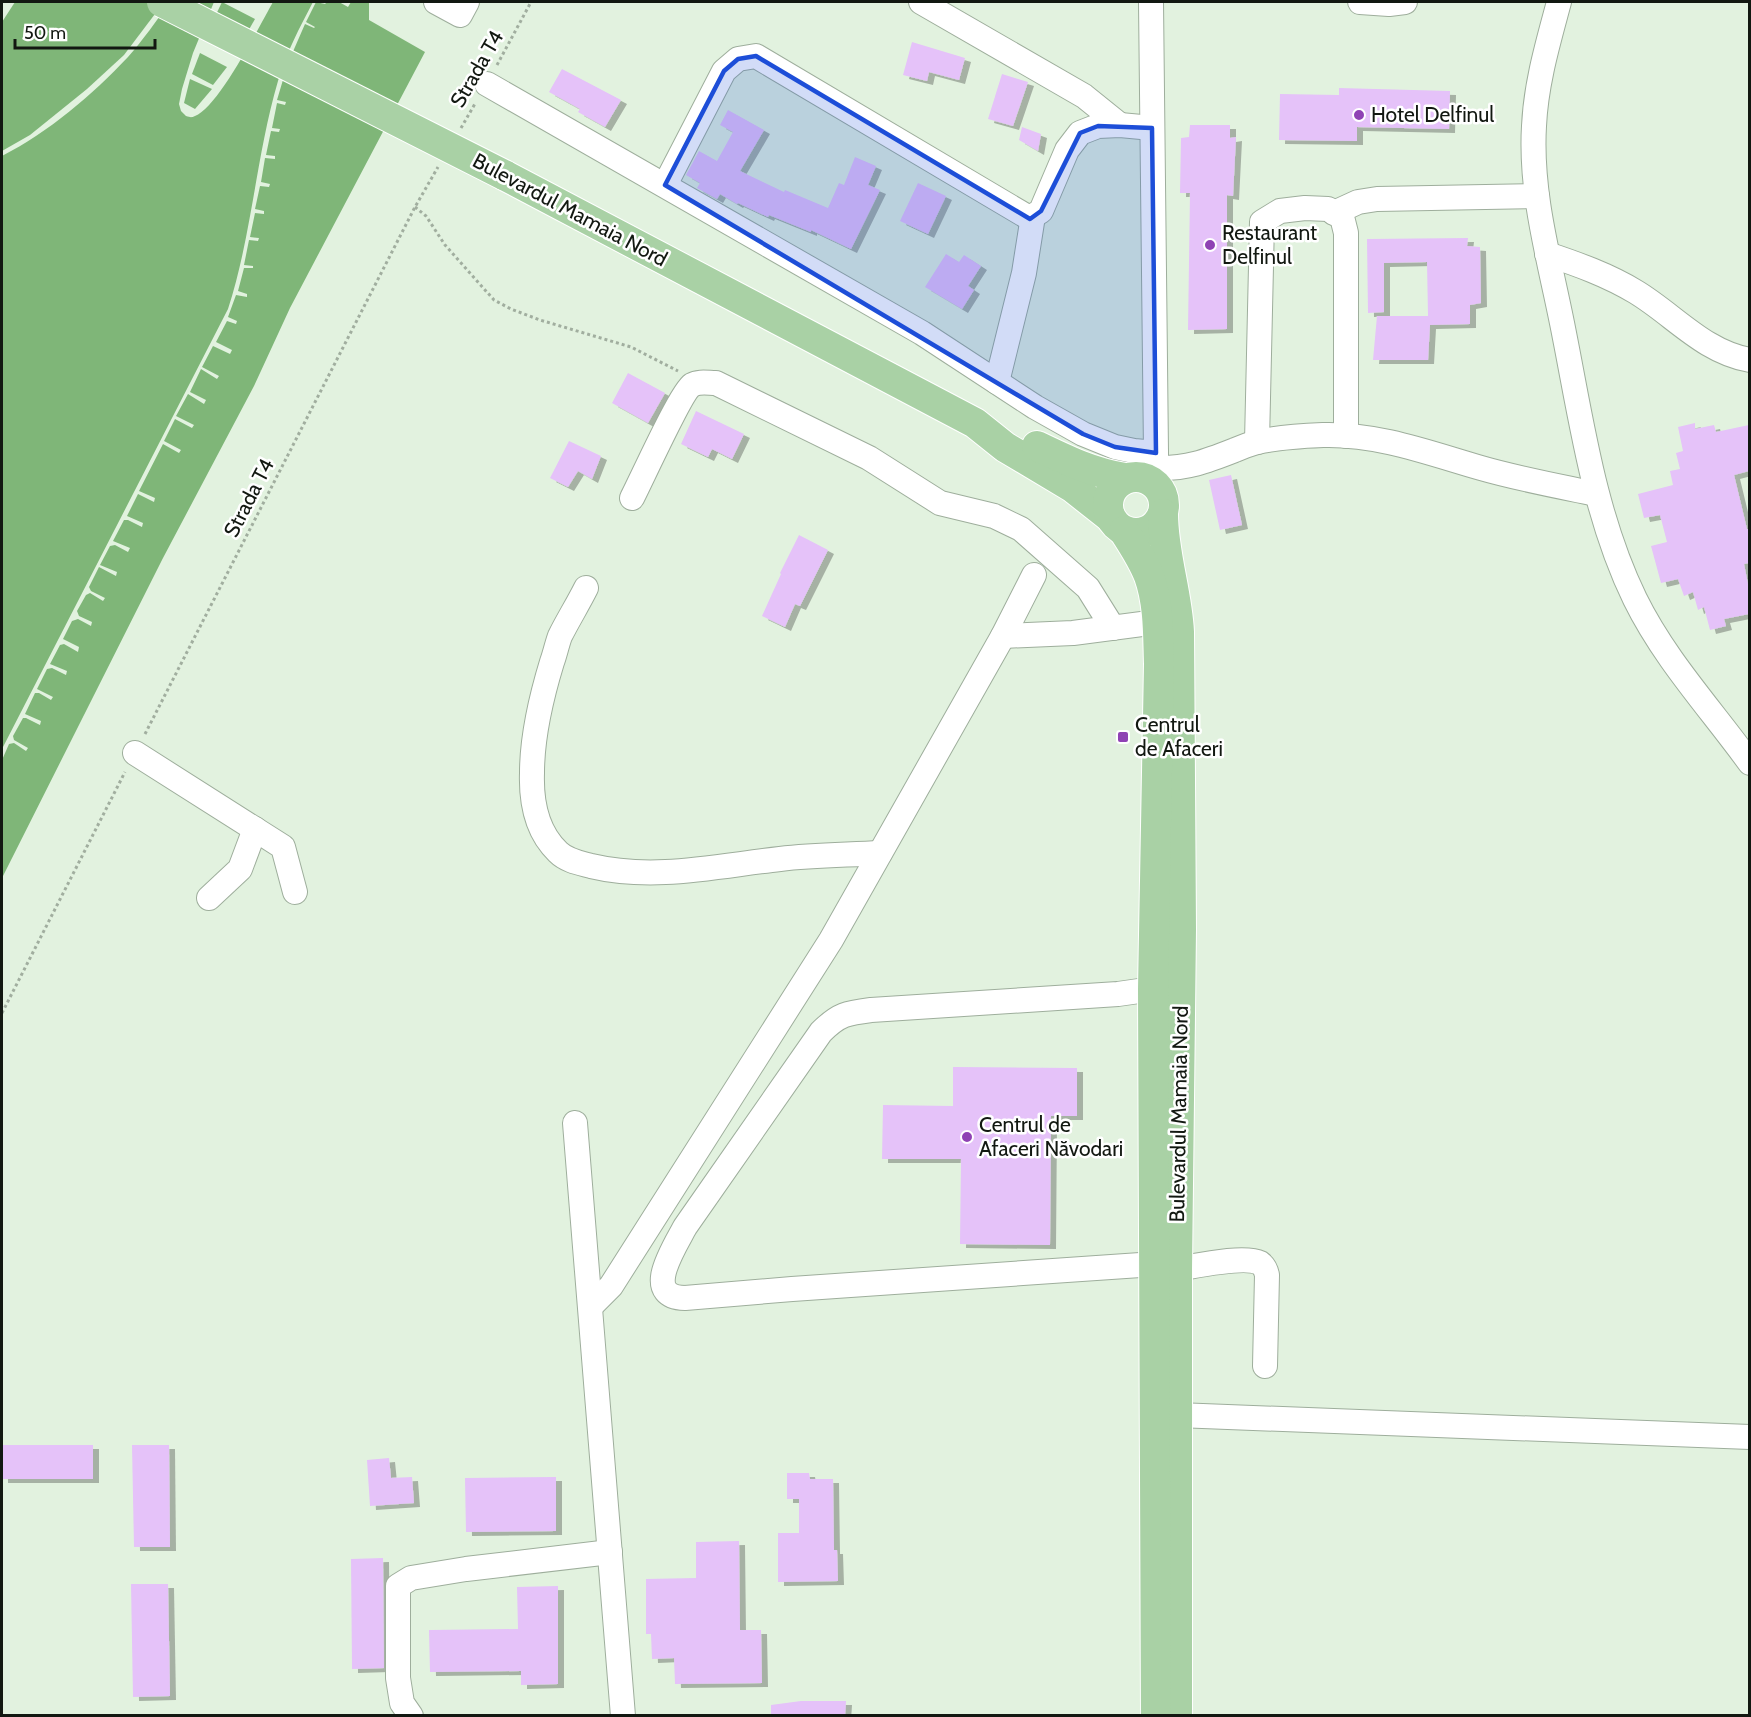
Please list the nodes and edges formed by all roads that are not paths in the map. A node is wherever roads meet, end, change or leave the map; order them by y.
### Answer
1 (162, 2) edge
2 (436, 2) edge
3 (467, 2) edge
4 (921, 2) edge
5 (1151, 2) edge
6 (1360, 2) edge
7 (1405, 2) edge
8 (1559, 2) edge
9 (487, 84) road end
10 (1120, 125) junction
11 (1152, 128) junction
12 (666, 185) junction
13 (1537, 196) junction
14 (1334, 213) junction
15 (1033, 216) junction
16 (1547, 254) junction
17 (1749, 360) edge
18 (997, 382) junction
19 (975, 423) junction
20 (1346, 436) junction
21 (1257, 442) junction
22 (1147, 470) junction
23 (1596, 494) junction
24 (632, 498) dead end
25 (1163, 514) junction
26 (1117, 524) junction
27 (1034, 575) dead end
28 (586, 588) dead end
29 (1157, 622) junction
30 (1113, 628) junction
31 (1003, 636) junction
32 (135, 753) road end
33 (1749, 763) edge
34 (255, 829) junction
35 (880, 852) junction
36 (295, 892) dead end
37 (209, 898) dead end
38 (1153, 989) junction
39 (575, 1123) dead end
40 (1166, 1267) junction
41 (591, 1306) junction
42 (1265, 1366) dead end
43 (1177, 1415) junction
44 (1749, 1437) edge
45 (610, 1552) junction
46 (411, 1716) edge
47 (623, 1716) edge
48 (1156, 1716) edge
49 (1177, 1716) edge

1 - 19 main road, Bulevardul Mamaia Nord, bridge
2 - 3 street
4 - 10 street
5 - 11 street
6 - 7 street
8 - 13 street
9 - 12 street
10 - 11 street
10 - 15 street
11 - 22 street
12 - 15 street
12 - 18 street
13 - 14 street
13 - 16 street
14 - 20 street
14 - 21 street
15 - 18 street
16 - 17 street
16 - 23 street
18 - 22 street
19 - 22 main road, Bulevardul Mamaia Nord
19 - 26 main road, Bulevardul Mamaia Nord
20 - 21 street
20 - 23 street
21 - 22 street
22 - 25 main road
22 - 26 main road
23 - 33 street
24 - 30 street
25 - 26 main road
25 - 40 main road, Bulevardul Mamaia Nord
26 - 29 main road, Bulevardul Mamaia Nord
27 - 31 street
28 - 35 street
29 - 30 street
29 - 38 main road, Bulevardul Mamaia Nord
30 - 31 street
31 - 35 street
32 - 34 street
34 - 36 street
34 - 37 street
35 - 41 street
38 - 40 main road, Bulevardul Mamaia Nord
38 - 40 street
39 - 41 street
40 - 42 street
40 - 43 main road, Bulevardul Mamaia Nord
40 - 48 main road, Bulevardul Mamaia Nord
41 - 45 street
43 - 44 street
43 - 49 main road, Bulevardul Mamaia Nord
45 - 46 street
45 - 47 street

